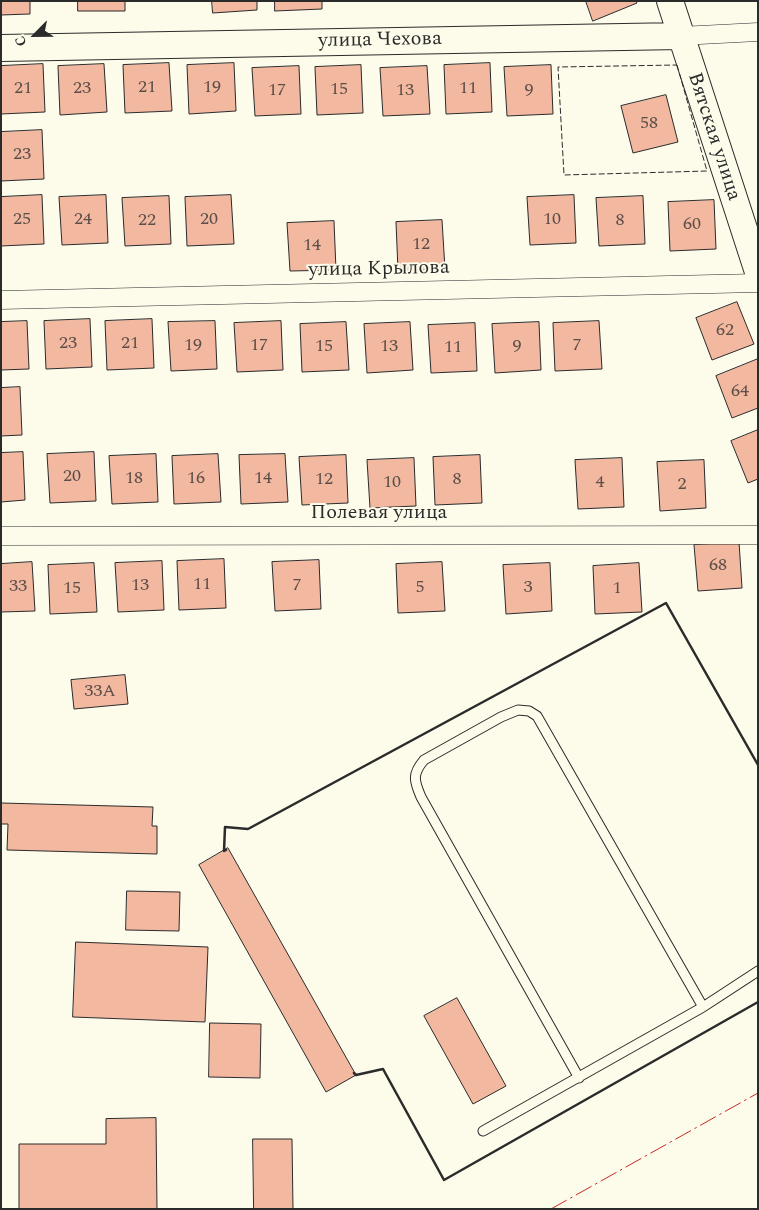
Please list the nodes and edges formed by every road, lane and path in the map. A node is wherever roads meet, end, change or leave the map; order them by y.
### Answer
1 (670, 1) edge
2 (758, 32) edge
3 (680, 36) junction
4 (1, 48) edge
5 (758, 272) edge
6 (758, 283) edge
7 (1, 300) edge
8 (1, 536) edge
9 (758, 536) edge
10 (758, 971) edge
11 (703, 1007) junction
12 (579, 1078) junction
13 (483, 1131) dead end

1 - 3 main road, Вятская улица
2 - 3 street, улица Чехова
3 - 4 main road, улица Чехова
3 - 5 main road, Вятская улица
6 - 7 street, улица Крылова
8 - 9 street, Полевая улица
10 - 11 lane
11 - 12 lane
11 - 12 lane
12 - 13 lane

